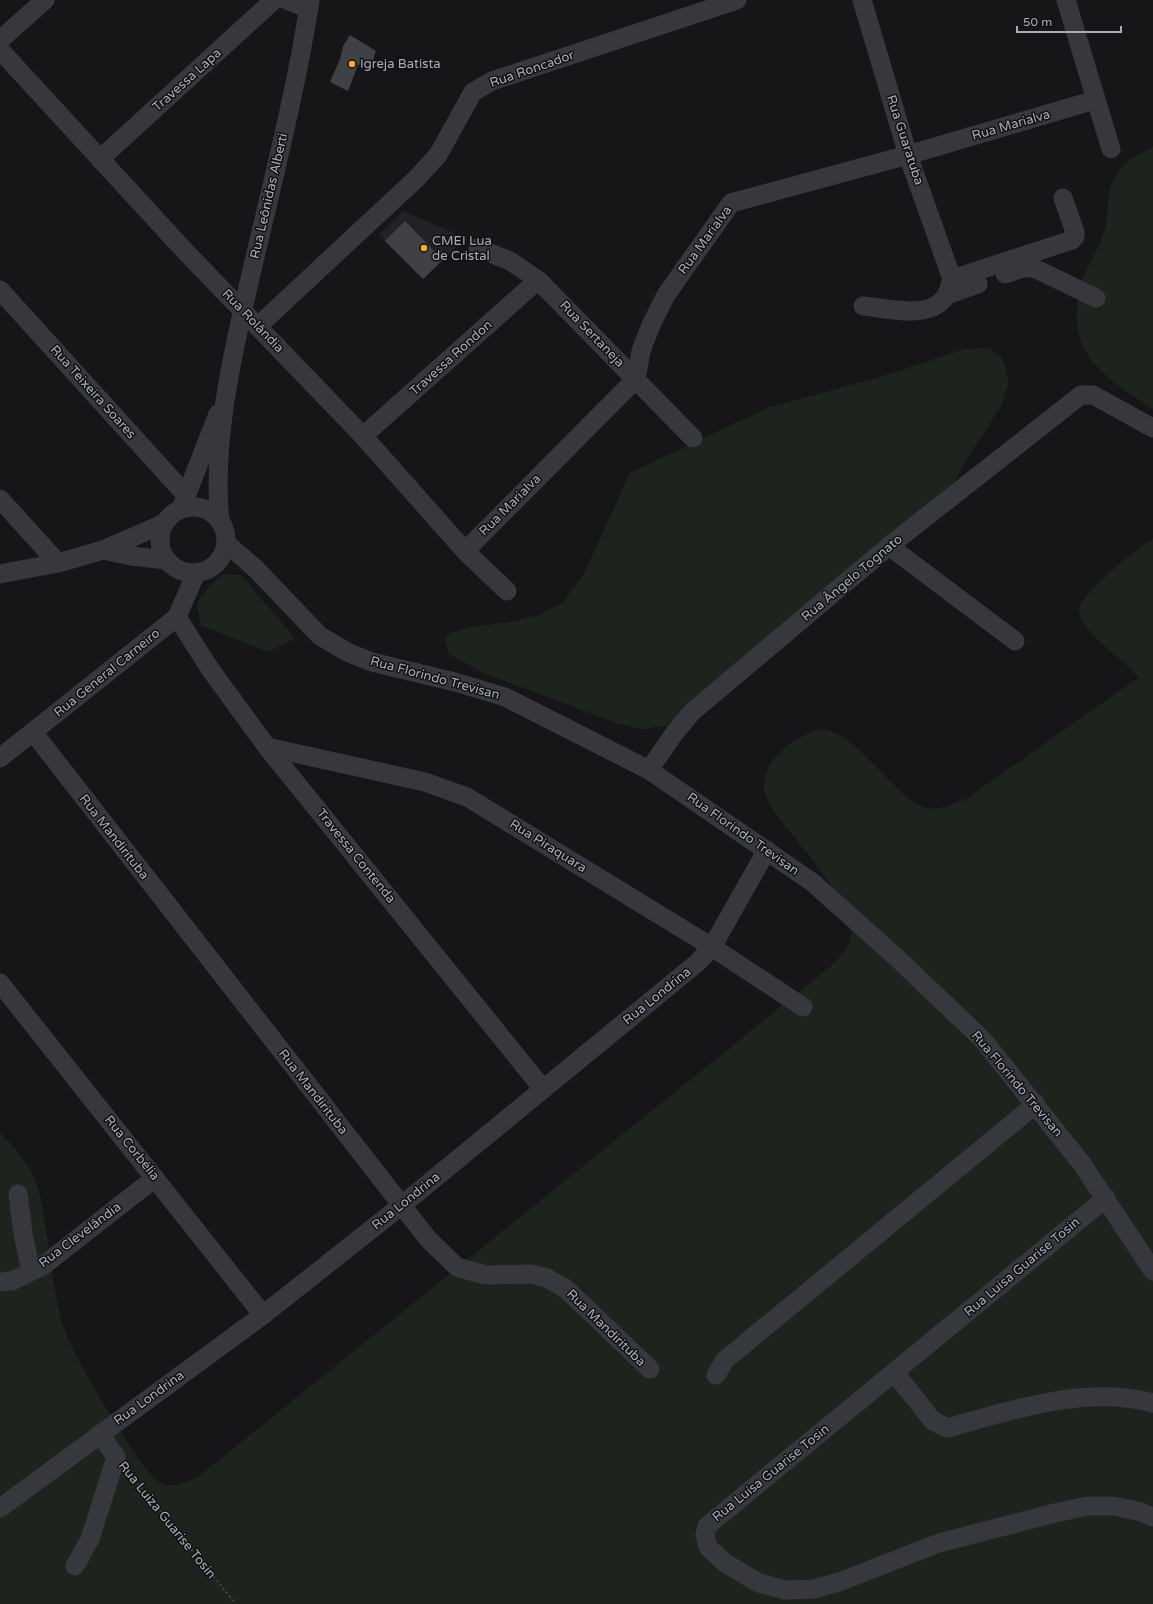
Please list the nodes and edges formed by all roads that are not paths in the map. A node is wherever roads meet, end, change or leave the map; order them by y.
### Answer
1 (45, 0) edge
2 (274, 0) edge
3 (286, 0) edge
4 (737, 0) edge
5 (862, 0) edge
6 (1066, 0) edge
7 (309, 4) edge
8 (0, 40) edge
9 (0, 50) edge
10 (1096, 100) junction
11 (1111, 149) dead end
12 (908, 155) junction
13 (100, 159) junction
14 (1063, 198) dead end
15 (478, 248) dead end
16 (538, 280) junction
17 (950, 286) junction
18 (0, 290) edge
19 (1096, 298) dead end
20 (863, 306) dead end
21 (243, 310) junction
22 (258, 326) junction
23 (636, 379) junction
24 (226, 392) junction
25 (1153, 428) edge
26 (363, 436) junction
27 (693, 438) dead end
28 (198, 464) junction
29 (219, 466) junction
30 (0, 499) edge
31 (184, 502) junction
32 (220, 521) junction
33 (165, 523) junction
34 (226, 543) junction
35 (889, 546) junction
36 (103, 550) junction
37 (465, 551) junction
38 (167, 560) junction
39 (58, 562) junction
40 (196, 573) junction
41 (0, 574) edge
42 (507, 591) dead end
43 (177, 617) junction
44 (1015, 641) dead end
45 (33, 732) junction
46 (267, 747) junction
47 (0, 758) edge
48 (649, 770) junction
49 (767, 850) junction
50 (712, 947) junction
51 (0, 983) edge
52 (803, 1007) dead end
53 (543, 1089) junction
54 (1036, 1104) junction
55 (155, 1178) junction
56 (18, 1194) dead end
57 (1106, 1198) junction
58 (402, 1205) junction
59 (31, 1271) junction
60 (1153, 1271) edge
61 (0, 1282) edge
62 (263, 1315) junction
63 (650, 1370) dead end
64 (895, 1372) junction
65 (716, 1375) dead end
66 (1153, 1403) edge
67 (100, 1434) junction
68 (0, 1508) edge
69 (1153, 1516) edge
70 (75, 1566) dead end

1 - 8 street
2 - 13 street, Travessa Lapa
3 - 7 street
4 - 22 street, Rua Roncador
5 - 12 street, Rua Guaratuba
6 - 10 street
7 - 21 street, Rua Leônidas Alberti
9 - 13 street, Rua Rolândia
10 - 11 street
10 - 12 street, Rua Marialva
12 - 17 street, Rua Guaratuba
12 - 23 street, Rua Marialva
13 - 21 street, Rua Rolândia
14 - 17 street
15 - 16 street, Rua Sertaneja
16 - 23 street, Rua Sertaneja
16 - 26 street, Travessa Rondon
17 - 19 street
17 - 20 street
18 - 31 street, Rua Teixeira Soares
21 - 22 street, Rua Rolândia
21 - 24 street, Rua Leônidas Alberti
22 - 26 street, Rua Rolândia
23 - 27 street, Rua Sertaneja
23 - 37 street, Rua Marialva
24 - 28 street, Rua Leônidas Alberti
24 - 29 street, Rua Leônidas Alberti
25 - 35 street, Rua Ângelo Tognato
26 - 37 street, Rua Rolândia
28 - 29 street
28 - 31 street, Rua Leônidas Alberti
29 - 32 street, Rua Leônidas Alberti
30 - 39 street
31 - 32 street
31 - 33 street
32 - 34 street
33 - 36 street
33 - 38 street
34 - 40 street
34 - 48 street, Rua Florindo Trevisan
35 - 44 street
35 - 48 street, Rua Ângelo Tognato
36 - 38 street
36 - 39 street
37 - 42 street, Rua Rolândia
38 - 40 street
39 - 41 street
40 - 43 street, Rua General Carneiro
43 - 45 street, Rua General Carneiro
43 - 46 street, Travessa Contenda
45 - 47 street, Rua General Carneiro
45 - 58 street, Rua Mandirituba
46 - 50 street, Rua Piraquara
46 - 53 street, Travessa Contenda
48 - 49 street, Rua Florindo Trevisan
49 - 50 street, Rua Londrina
49 - 54 street, Rua Florindo Trevisan
50 - 52 street, Rua Piraquara
50 - 53 street, Rua Londrina
51 - 55 street, Rua Corbélia
53 - 58 street, Rua Londrina
54 - 57 street, Rua Florindo Trevisan
54 - 65 street
55 - 59 street, Rua Clevelândia
55 - 62 street, Rua Corbélia
56 - 59 street
57 - 60 street, Rua Florindo Trevisan
57 - 64 street, Rua Luísa Guarise Tosin
58 - 62 street, Rua Londrina
58 - 63 street, Rua Mandirituba
59 - 61 street, Rua Clevelândia
62 - 67 street, Rua Londrina
64 - 66 street
64 - 69 street, Rua Luísa Guarise Tosin
67 - 68 street, Rua Londrina
67 - 70 street, Rua Luiza Guarise Tosin

